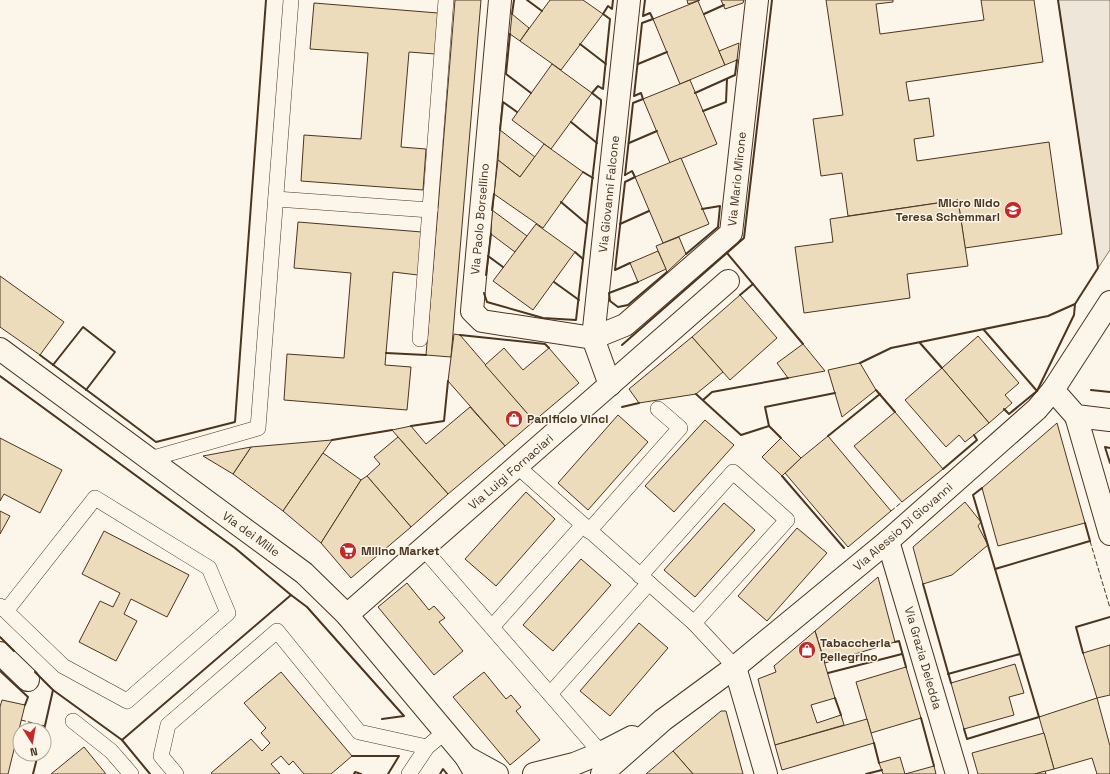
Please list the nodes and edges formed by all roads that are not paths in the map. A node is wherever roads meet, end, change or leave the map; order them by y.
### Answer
1 (291, 0) edge
2 (446, 0) edge
3 (500, 0) edge
4 (629, 0) edge
5 (757, 0) edge
6 (276, 199) junction
7 (430, 210) junction
8 (728, 281) dead end
9 (1110, 302) edge
10 (593, 338) junction
11 (420, 339) dead end
12 (0, 350) edge
13 (610, 385) junction
14 (1053, 390) junction
15 (658, 409) dead end
16 (1076, 416) junction
17 (1110, 420) edge
18 (150, 459) junction
19 (518, 467) junction
20 (586, 528) junction
21 (1110, 534) edge
22 (888, 541) junction
23 (423, 548) junction
24 (645, 579) junction
25 (3, 608) edge
26 (347, 615) junction
27 (694, 623) junction
28 (492, 627) junction
29 (0, 653) edge
30 (735, 667) junction
31 (28, 680) dead end
32 (550, 694) junction
33 (663, 720) junction
34 (73, 721) dead end
35 (445, 732) junction
36 (427, 747) junction
37 (601, 753) junction
38 (471, 766) edge
39 (131, 774) edge
40 (176, 774) edge
41 (409, 774) edge
42 (497, 774) edge
43 (534, 774) edge
44 (602, 774) edge
45 (766, 774) edge
46 (957, 774) edge

1 - 6 lane
2 - 7 lane
3 - 10 street, Via Paolo Borsellino
4 - 10 street, Via Giovanni Falcone
5 - 10 street, Via Mario Mirone
6 - 7 lane
6 - 18 lane
7 - 11 lane
8 - 13 street, Via Luigi Fornaciari
9 - 14 street, Via Alessio Di Giovanni
10 - 13 street, Via Giovanni Falcone
12 - 18 street, Via dei Mille
13 - 19 street, Via Luigi Fornaciari
14 - 16 street
14 - 22 street, Via Alessio Di Giovanni
15 - 20 lane
16 - 17 street
16 - 21 street
18 - 26 street, Via dei Mille
19 - 20 lane
19 - 23 street, Via Luigi Fornaciari
20 - 24 lane
20 - 28 lane
22 - 30 street, Via Alessio Di Giovanni
22 - 46 street, Via Grazia Deledda
23 - 26 street, Via Luigi Fornaciari
23 - 28 lane
24 - 27 lane
24 - 27 lane
24 - 32 lane
25 - 25 lane
26 - 35 street, Via dei Mille
27 - 30 lane
28 - 32 lane
29 - 31 street
30 - 33 street, Via Alessio Di Giovanni
30 - 45 street
32 - 37 lane
33 - 37 street
33 - 44 street
34 - 39 lane
35 - 36 lane
35 - 38 street, Via dei Mille
36 - 40 lane
36 - 41 lane
37 - 43 street
38 - 42 street

